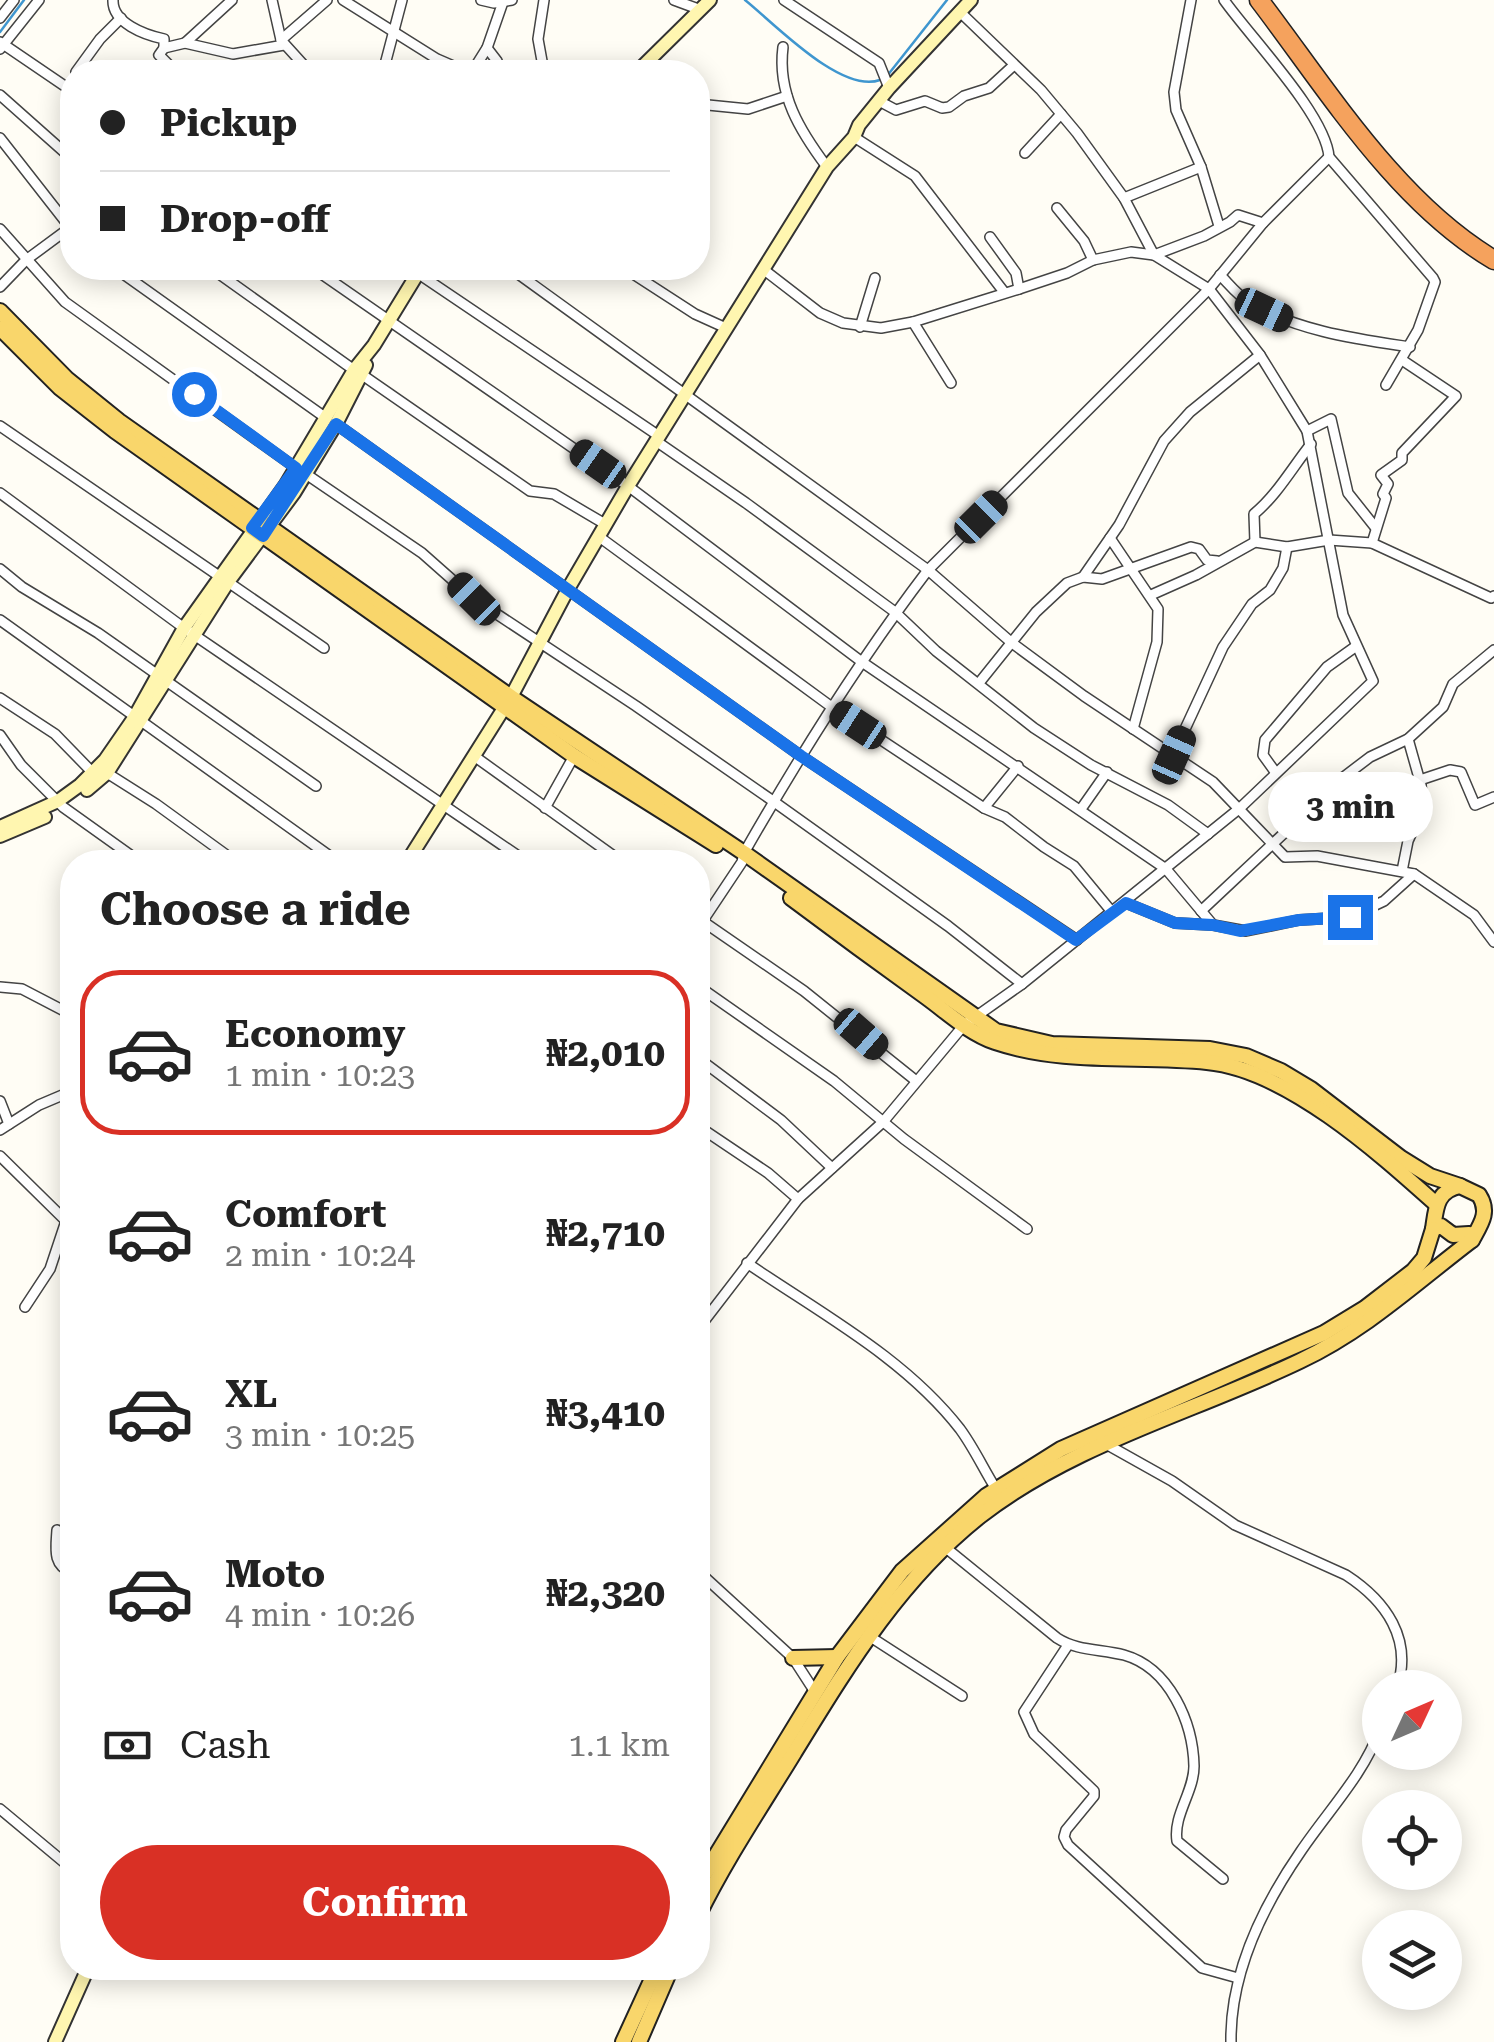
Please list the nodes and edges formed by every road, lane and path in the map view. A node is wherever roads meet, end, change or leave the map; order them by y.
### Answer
1 (14, 0) edge
2 (39, 0) edge
3 (113, 0) edge
4 (232, 0) edge
5 (272, 0) edge
6 (326, 0) edge
7 (343, 0) edge
8 (402, 0) edge
9 (482, 0) edge
10 (544, 0) edge
11 (674, 0) edge
12 (784, 0) edge
13 (970, 0) edge
14 (1191, 0) edge
15 (1224, 0) edge
16 (1259, 0) edge
17 (507, 1) edge
18 (705, 5) edge
19 (959, 11) junction
20 (0, 18) edge
21 (121, 18) junction
22 (395, 32) junction
23 (283, 42) junction
24 (185, 43) junction
25 (1, 45) edge
26 (783, 47) dead end
27 (164, 48) junction
28 (488, 48) junction
29 (84, 60) edge
30 (164, 60) edge
31 (299, 60) edge
32 (387, 60) edge
33 (437, 60) edge
34 (479, 60) edge
35 (497, 60) edge
36 (542, 60) edge
37 (650, 60) edge
38 (1014, 65) junction
39 (60, 82) edge
40 (887, 85) junction
41 (0, 95) edge
42 (787, 96) junction
43 (879, 101) junction
44 (710, 105) edge
45 (1061, 114) junction
46 (854, 137) junction
47 (0, 138) edge
48 (60, 148) edge
49 (1024, 153) dead end
50 (1328, 157) junction
51 (828, 167) junction
52 (1200, 167) junction
53 (1124, 198) junction
54 (1057, 208) dead end
55 (60, 213) edge
56 (1263, 223) junction
57 (1220, 226) junction
58 (0, 229) edge
59 (60, 236) edge
60 (990, 237) dead end
61 (1154, 255) junction
62 (26, 260) junction
63 (1093, 260) junction
64 (1494, 260) edge
65 (763, 269) junction
66 (1220, 275) junction
67 (875, 278) dead end
68 (132, 280) edge
69 (228, 280) edge
70 (331, 280) edge
71 (410, 280) edge
72 (432, 280) edge
73 (527, 280) edge
74 (643, 280) edge
75 (0, 287) edge
76 (1018, 289) junction
77 (1209, 289) junction
78 (1004, 292) junction
79 (0, 311) edge
80 (388, 321) junction
81 (913, 322) junction
82 (860, 327) junction
83 (726, 328) junction
84 (3, 337) edge
85 (1410, 347) junction
86 (1260, 355) junction
87 (1402, 360) junction
88 (358, 372) junction
89 (951, 384) dead end
90 (1386, 385) dead end
91 (685, 393) junction
92 (331, 421) junction
93 (0, 426) edge
94 (1307, 431) junction
95 (657, 439) junction
96 (1311, 444) junction
97 (301, 471) junction
98 (628, 486) junction
99 (0, 494) edge
100 (261, 527) junction
101 (1374, 527) junction
102 (602, 530) junction
103 (1110, 538) junction
104 (1329, 540) junction
105 (1254, 542) junction
106 (1372, 543) junction
107 (1288, 547) junction
108 (1216, 562) junction
109 (0, 569) edge
110 (1132, 569) junction
111 (928, 570) junction
112 (1083, 577) junction
113 (223, 579) junction
114 (568, 589) junction
115 (1151, 595) junction
116 (1494, 596) edge
117 (895, 612) junction
118 (0, 620) edge
119 (189, 632) junction
120 (540, 642) junction
121 (1012, 643) junction
122 (1355, 647) junction
123 (324, 648) dead end
124 (1494, 650) edge
125 (862, 662) junction
126 (161, 678) junction
127 (979, 683) junction
128 (0, 698) edge
129 (508, 702) junction
130 (832, 708) junction
131 (138, 720) junction
132 (1133, 729) junction
133 (0, 735) edge
134 (1408, 739) junction
135 (1174, 755) junction
136 (474, 756) junction
137 (574, 756) junction
138 (801, 756) junction
139 (1018, 766) junction
140 (1107, 772) junction
141 (100, 773) junction
142 (1276, 773) junction
143 (1420, 780) junction
144 (316, 786) dead end
145 (1494, 797) edge
146 (773, 801) junction
147 (60, 804) junction
148 (442, 804) junction
149 (544, 808) junction
150 (984, 808) junction
151 (1081, 808) junction
152 (1240, 808) junction
153 (0, 827) edge
154 (1208, 834) junction
155 (0, 836) edge
156 (1273, 844) junction
157 (123, 850) edge
158 (219, 850) edge
159 (321, 850) edge
160 (415, 850) edge
161 (507, 850) edge
162 (605, 850) edge
163 (743, 857) junction
164 (1166, 869) junction
165 (1402, 870) junction
166 (1414, 874) junction
167 (1126, 903) junction
168 (710, 906) edge
169 (1201, 911) junction
170 (1112, 912) junction
171 (1213, 925) junction
172 (710, 929) edge
173 (1076, 940) junction
174 (1494, 942) edge
175 (1022, 984) junction
176 (0, 987) edge
177 (710, 994) edge
178 (60, 1009) edge
179 (970, 1019) junction
180 (710, 1067) edge
181 (915, 1080) junction
182 (60, 1096) edge
183 (0, 1101) edge
184 (883, 1122) junction
185 (4, 1127) edge
186 (710, 1134) edge
187 (0, 1156) edge
188 (832, 1168) junction
189 (1460, 1186) junction
190 (798, 1199) junction
191 (1489, 1203) edge
192 (1436, 1204) junction
193 (60, 1211) edge
194 (1488, 1219) edge
195 (1433, 1228) junction
196 (1026, 1229) dead end
197 (60, 1239) edge
198 (1472, 1240) junction
199 (747, 1263) junction
200 (25, 1307) dead end
201 (710, 1313) edge
202 (1106, 1444) junction
203 (996, 1489) junction
204 (57, 1530) dead end
205 (946, 1548) junction
206 (60, 1565) edge
207 (710, 1583) edge
208 (869, 1636) junction
209 (1068, 1645) junction
210 (793, 1658) junction
211 (837, 1658) junction
212 (1401, 1670) edge
213 (816, 1692) junction
214 (962, 1696) dead end
215 (1362, 1767) edge
216 (0, 1809) edge
217 (60, 1859) edge
218 (710, 1864) edge
219 (1223, 1878) dead end
220 (710, 1895) edge
221 (1238, 1978) junction
222 (83, 1980) edge
223 (651, 1980) edge
224 (666, 1980) edge
225 (55, 2042) edge
226 (623, 2042) edge
227 (638, 2042) edge
228 (1230, 2042) edge

1 - 20 street
2 - 25 street
3 - 21 street
4 - 24 street
5 - 23 street
6 - 23 street
7 - 22 street
8 - 22 street
9 - 17 street
10 - 36 street
11 - 18 street
12 - 40 street
13 - 19 main road
14 - 52 street
15 - 50 street
16 - 64 highway
17 - 28 street
18 - 37 main road
19 - 38 street
19 - 40 main road
21 - 27 street
21 - 29 street
22 - 32 street
22 - 33 street
23 - 24 street
23 - 31 street
24 - 27 street
25 - 39 street
26 - 42 street
27 - 30 street
28 - 34 street
28 - 35 street
38 - 43 street
38 - 45 street
40 - 43 main road
41 - 48 street
42 - 44 street
42 - 51 street
43 - 46 main road
45 - 49 street
45 - 53 street
46 - 51 main road
46 - 78 street
47 - 55 street
50 - 56 street
50 - 85 street
51 - 65 main road
52 - 53 street
52 - 57 street
53 - 61 street
54 - 63 street
56 - 57 street
56 - 66 street
57 - 61 street
58 - 62 street
59 - 62 street
60 - 76 street
61 - 63 street
61 - 77 street
62 - 75 street
62 - 97 street
63 - 76 street
65 - 82 street
65 - 83 main road
66 - 77 street
66 - 85 street
67 - 82 street
68 - 92 street
69 - 88 street
70 - 80 street
71 - 80 main road
72 - 95 street
73 - 91 street
74 - 83 street
76 - 78 street
77 - 86 street
77 - 111 street
78 - 81 street
79 - 100 main road
80 - 88 main road
80 - 98 street
81 - 82 street
81 - 89 street
83 - 91 main road
84 - 100 main road
85 - 87 street
86 - 94 street
86 - 103 street
87 - 90 street
87 - 101 street
88 - 92 main road
88 - 102 street
91 - 95 main road
91 - 111 street
92 - 97 main road
92 - 114 street
93 - 113 street
94 - 96 street
94 - 101 street
95 - 98 main road
95 - 117 street
96 - 104 street
96 - 105 street
97 - 100 main road
97 - 120 street
98 - 102 main road
98 - 125 street
99 - 119 street
100 - 113 main road
100 - 129 main road
101 - 106 street
102 - 114 main road
102 - 130 street
103 - 110 street
103 - 112 street
104 - 106 street
104 - 107 street
104 - 122 street
105 - 107 street
105 - 108 street
106 - 116 street
107 - 135 street
108 - 110 street
108 - 115 street
109 - 126 street
110 - 112 street
110 - 115 street
111 - 117 street
111 - 121 street
112 - 121 street
113 - 119 main road
113 - 123 street
114 - 120 main road
114 - 138 street
115 - 132 street
117 - 125 street
117 - 127 street
118 - 131 street
119 - 126 main road
119 - 148 street
120 - 129 main road
120 - 146 street
121 - 127 street
121 - 132 street
122 - 142 street
122 - 142 street
124 - 134 street
125 - 130 street
125 - 139 street
126 - 131 main road
126 - 144 street
127 - 140 street
128 - 141 street
129 - 136 main road
129 - 137 main road
129 - 163 main road
130 - 138 street
130 - 150 street
131 - 141 main road
131 - 159 street
132 - 135 street
133 - 147 street
134 - 143 street
134 - 156 street
135 - 152 street
136 - 148 main road
136 - 149 street
137 - 149 street
137 - 163 main road
138 - 146 street
138 - 173 street
139 - 150 street
139 - 151 street
140 - 151 street
140 - 154 street
141 - 147 main road
141 - 158 street
142 - 152 street
143 - 145 street
143 - 165 street
146 - 163 street
146 - 175 street
147 - 153 main road
147 - 155 main road
147 - 157 street
148 - 160 main road
148 - 161 street
149 - 162 street
150 - 170 street
151 - 164 street
152 - 154 street
152 - 156 street
154 - 164 street
156 - 165 street
156 - 169 street
163 - 168 street
163 - 179 main road
164 - 167 street
164 - 169 street
165 - 166 street
166 - 171 street
166 - 174 street
167 - 170 street
167 - 171 street
169 - 171 street
170 - 173 street
172 - 181 street
173 - 175 street
175 - 179 street
176 - 178 street
177 - 184 street
179 - 181 street
179 - 189 main road
179 - 192 main road
180 - 188 street
181 - 184 street
182 - 185 street
183 - 185 street
184 - 188 street
184 - 196 street
186 - 190 street
187 - 193 street
188 - 190 street
189 - 191 main road
189 - 192 main road
190 - 199 street
191 - 194 main road
192 - 195 main road
194 - 198 main road
195 - 198 main road
195 - 203 main road
197 - 200 street
198 - 202 main road
199 - 201 street
199 - 203 street
202 - 205 main road
202 - 212 street
203 - 211 main road
204 - 206 street
205 - 208 main road
205 - 209 street
207 - 210 street
208 - 214 street
208 - 220 main road
209 - 219 street
209 - 221 street
210 - 211 main road
210 - 213 street
211 - 213 main road
213 - 218 main road
215 - 221 street
216 - 217 street
221 - 228 street
222 - 225 main road
223 - 226 main road
224 - 227 main road

